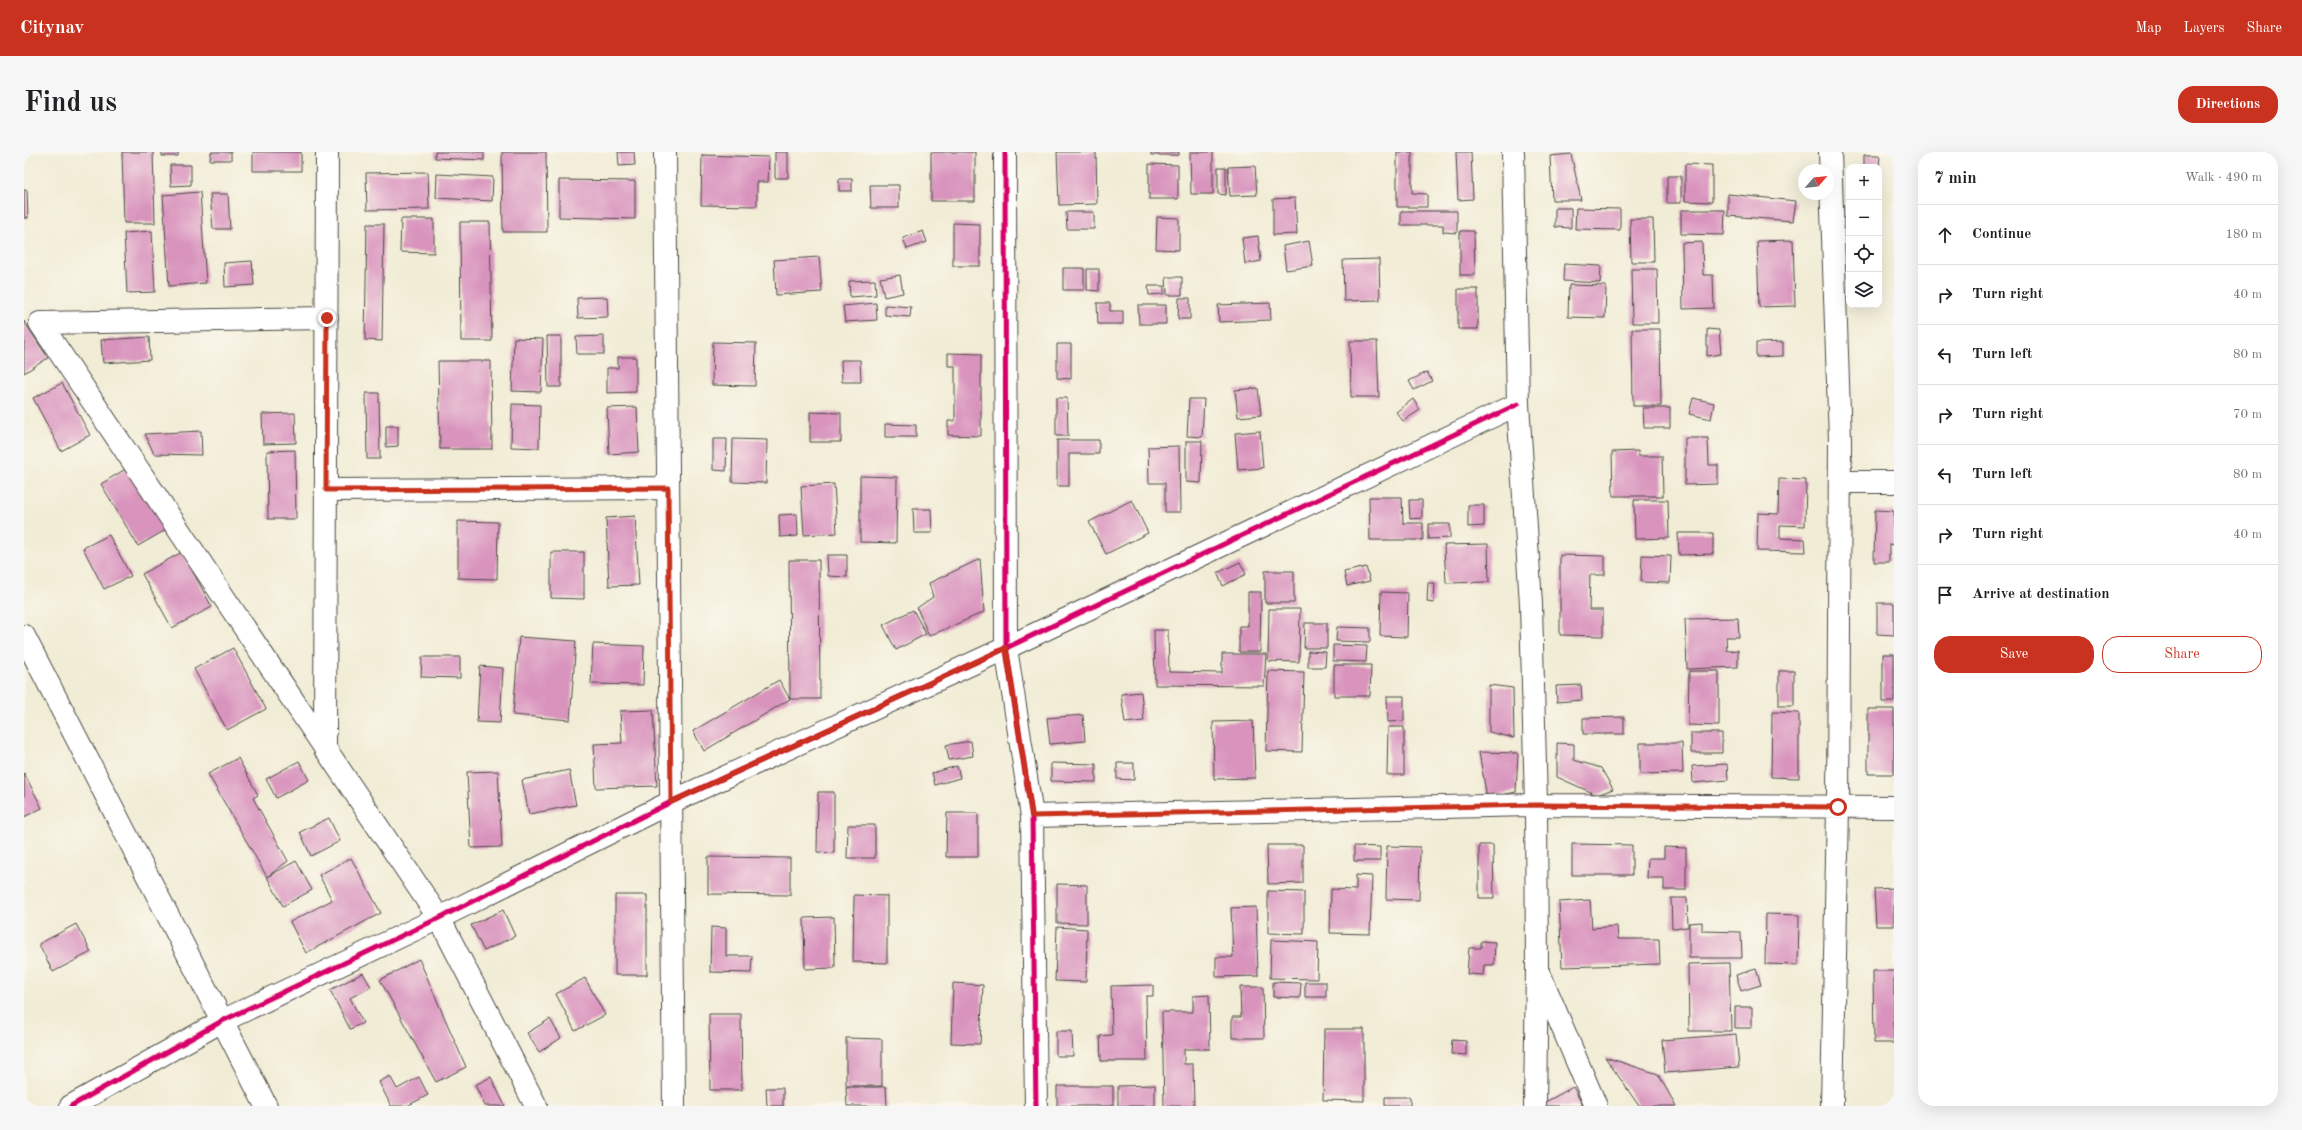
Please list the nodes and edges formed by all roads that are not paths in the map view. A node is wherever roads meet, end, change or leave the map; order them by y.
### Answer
1 (327, 152) edge
2 (665, 152) edge
3 (1005, 152) edge
4 (1513, 152) edge
5 (1830, 152) edge
6 (327, 318) junction
7 (1518, 404) junction
8 (1840, 482) junction
9 (1894, 482) edge
10 (668, 488) junction
11 (326, 490) junction
12 (24, 636) edge
13 (1006, 648) junction
14 (325, 749) junction
15 (671, 802) junction
16 (1536, 805) junction
17 (1838, 807) junction
18 (1894, 807) edge
19 (1032, 816) junction
20 (439, 918) junction
21 (1537, 968) junction
22 (222, 1021) junction
23 (70, 1106) edge
24 (266, 1106) edge
25 (536, 1106) edge
26 (674, 1106) edge
27 (1036, 1106) edge
28 (1536, 1106) edge
29 (1596, 1106) edge
30 (1832, 1106) edge

1 - 6 street
2 - 10 street
3 - 13 street
4 - 7 street
5 - 8 street
6 - 11 street
6 - 14 street
7 - 13 street
7 - 16 street
8 - 9 street
8 - 17 street
10 - 11 street
10 - 15 street
11 - 14 street
12 - 22 street
13 - 15 street
13 - 19 street
14 - 20 street
15 - 20 street
15 - 26 street
16 - 17 street
16 - 19 street
16 - 21 street
17 - 18 street
17 - 30 street
19 - 27 street
20 - 22 street
20 - 25 street
21 - 28 street
21 - 29 street
22 - 23 street
22 - 24 street

